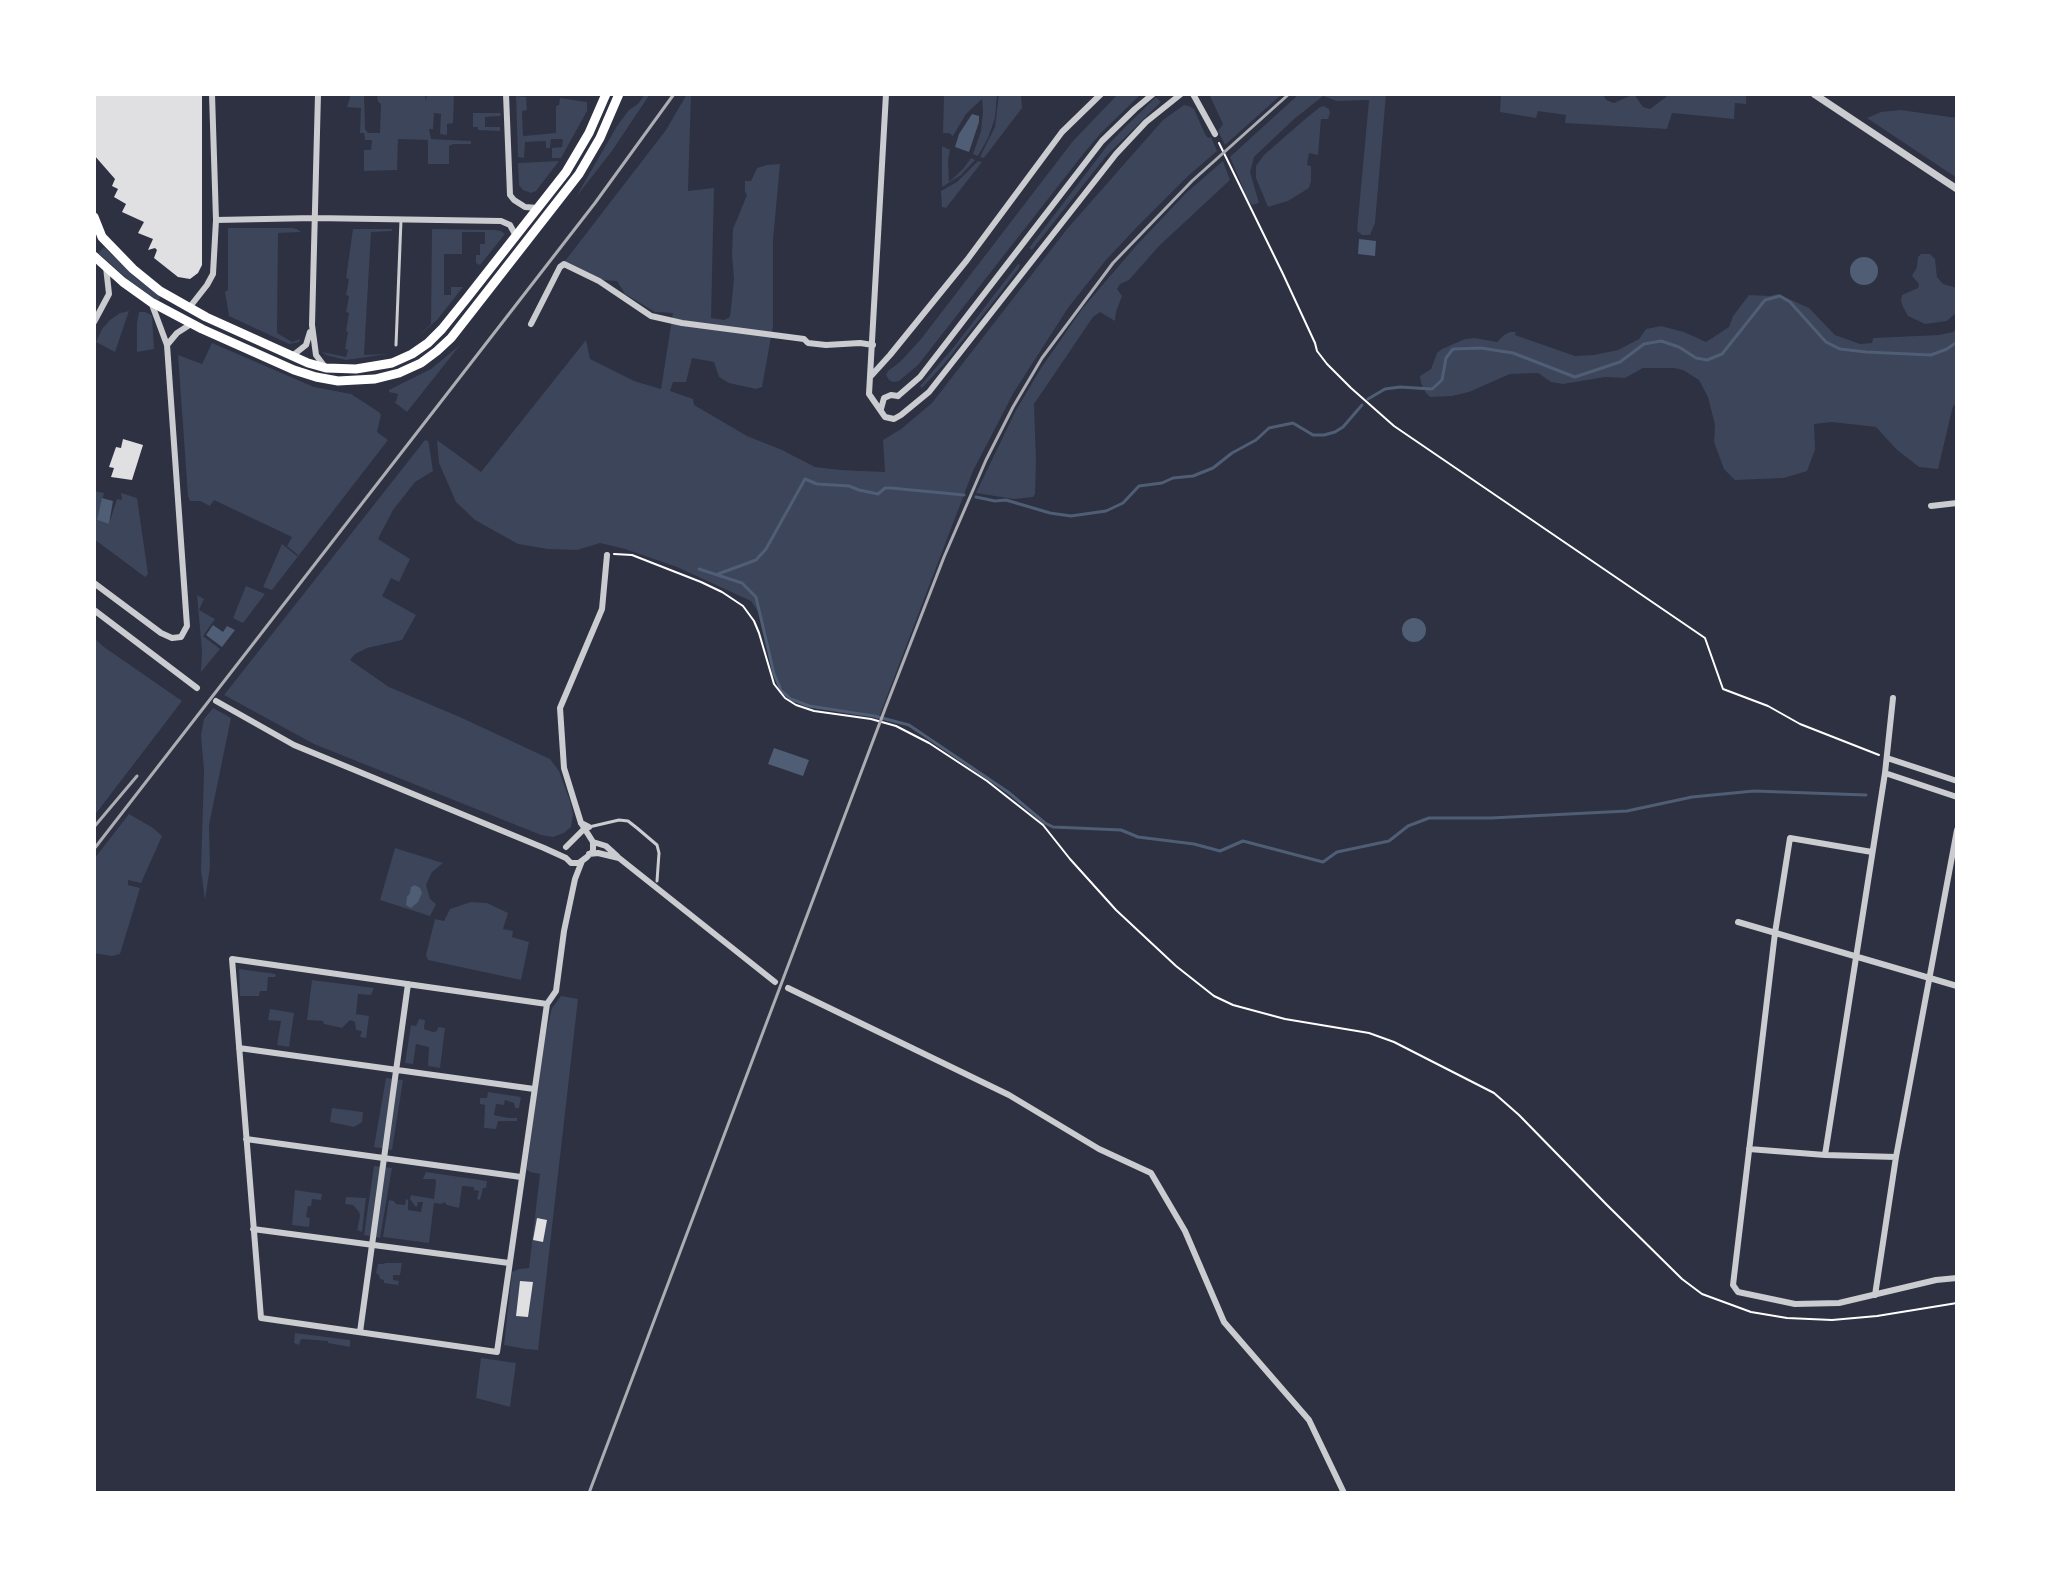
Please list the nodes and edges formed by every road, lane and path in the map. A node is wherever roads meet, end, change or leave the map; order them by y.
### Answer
1 (212, 94) edge
2 (318, 94) edge
3 (506, 94) edge
4 (606, 94) edge
5 (619, 94) edge
6 (886, 94) edge
7 (1101, 94) edge
8 (1153, 94) edge
9 (1182, 94) edge
10 (1193, 94) edge
11 (1814, 94) edge
12 (1215, 134) joint
13 (1957, 189) edge
14 (538, 208) junction
15 (94, 217) edge
16 (314, 218) junction
17 (216, 220) junction
18 (401, 220) junction
19 (516, 236) junction
20 (94, 256) edge
21 (106, 267) junction
22 (151, 302) junction
23 (189, 308) junction
24 (94, 322) edge
25 (191, 324) junction
26 (531, 324) dead end
27 (312, 325) junction
28 (167, 345) junction
29 (396, 345) dead end
30 (873, 345) junction
31 (292, 356) junction
32 (326, 368) junction
33 (871, 376) junction
34 (898, 396) junction
35 (881, 409) junction
36 (904, 412) junction
37 (1957, 503) edge
38 (1931, 506) dead end
39 (607, 555) joint
40 (94, 583) edge
41 (94, 610) edge
42 (197, 688) dead end
43 (1893, 698) dead end
44 (216, 701) dead end
45 (1887, 758) junction
46 (1885, 773) junction
47 (1957, 781) edge
48 (1957, 797) edge
49 (1957, 830) edge
50 (585, 833) junction
51 (566, 847) junction
52 (544, 848) junction
53 (1872, 852) junction
54 (589, 854) junction
55 (619, 858) junction
56 (569, 861) junction
57 (582, 861) junction
58 (575, 879) junction
59 (653, 881) junction
60 (1738, 922) dead end
61 (1775, 933) junction
62 (1856, 957) junction
63 (1931, 978) junction
64 (775, 982) dead end
65 (408, 984) junction
66 (1957, 986) edge
67 (788, 988) dead end
68 (547, 1004) junction
69 (239, 1048) junction
70 (395, 1070) junction
71 (534, 1089) junction
72 (246, 1139) junction
73 (1749, 1149) junction
74 (1825, 1155) junction
75 (1896, 1157) junction
76 (383, 1158) junction
77 (521, 1177) junction
78 (253, 1229) junction
79 (370, 1246) junction
80 (509, 1263) junction
81 (1957, 1278) edge
82 (1875, 1295) junction
83 (1957, 1303) edge
84 (360, 1332) junction
85 (1344, 1493) edge

1 - 17 street
2 - 16 street
3 - 14 street
4 - 14 main road
5 - 25 main road
6 - 30 street
7 - 33 street
8 - 34 street
9 - 36 street
10 - 12 street
11 - 13 street
12 - 45 path
14 - 19 main road
15 - 23 main road
16 - 17 street
16 - 18 street
16 - 27 street
17 - 23 street
18 - 19 street
18 - 29 lane
19 - 32 main road
20 - 21 main road
21 - 22 main road
21 - 24 street
22 - 25 main road
22 - 28 street
23 - 31 main road
25 - 28 street
26 - 30 street
27 - 31 street
27 - 32 street
28 - 40 street
30 - 33 street
31 - 32 main road
33 - 35 street
34 - 35 street
34 - 36 street
35 - 36 street
37 - 38 street
39 - 50 street
39 - 83 path
41 - 42 street
43 - 45 street
44 - 52 street
45 - 46 street
45 - 47 street
46 - 48 street
46 - 53 street
49 - 63 street
50 - 51 street
50 - 54 street
50 - 55 street
50 - 59 lane
51 - 52 street
51 - 56 street
52 - 56 street
53 - 61 street
53 - 62 street
54 - 55 street
54 - 57 street
55 - 59 street
56 - 57 street
56 - 58 street
57 - 58 street
58 - 68 street
59 - 64 street
60 - 61 street
61 - 62 street
61 - 73 street
62 - 63 street
62 - 74 street
63 - 66 street
63 - 75 street
65 - 68 street
65 - 69 street
65 - 70 street
67 - 85 street
68 - 71 street
69 - 70 street
69 - 72 street
70 - 71 street
70 - 76 street
71 - 77 street
72 - 76 street
72 - 78 street
73 - 74 street
73 - 82 street
74 - 75 street
75 - 82 street
76 - 77 street
76 - 79 street
77 - 80 street
78 - 79 street
78 - 84 street
79 - 80 street
79 - 84 street
80 - 84 street
81 - 82 street

